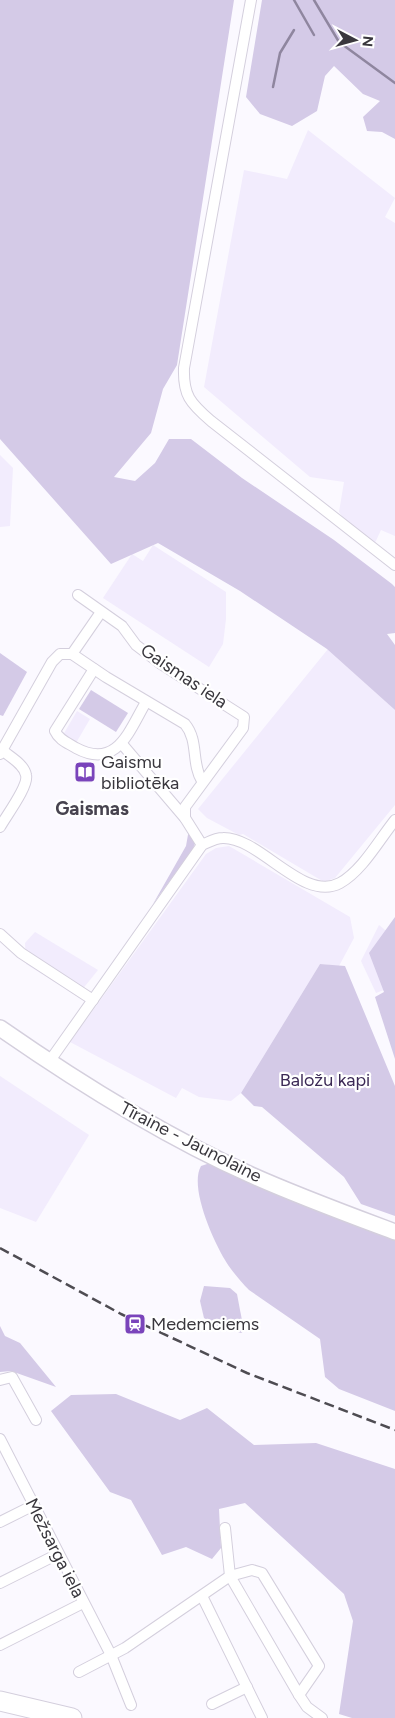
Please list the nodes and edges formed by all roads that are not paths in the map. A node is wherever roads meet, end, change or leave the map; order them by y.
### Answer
1 (251, 0) edge
2 (395, 565) edge
3 (78, 595) dead end
4 (101, 612) junction
5 (72, 654) junction
6 (94, 669) junction
7 (146, 702) junction
8 (122, 744) junction
9 (1, 752) edge
10 (202, 781) junction
11 (185, 818) junction
12 (395, 820) edge
13 (0, 827) edge
14 (202, 845) junction
15 (0, 934) edge
16 (93, 1000) junction
17 (0, 1028) edge
18 (49, 1062) junction
19 (395, 1232) edge
20 (0, 1380) edge
21 (36, 1420) dead end
22 (0, 1439) edge
23 (4, 1456) edge
24 (34, 1505) junction
25 (0, 1522) edge
26 (225, 1528) dead end
27 (58, 1554) junction
28 (230, 1576) junction
29 (0, 1583) edge
30 (202, 1596) junction
31 (83, 1603) junction
32 (0, 1645) edge
33 (111, 1655) junction
34 (79, 1672) dead end
35 (247, 1687) junction
36 (300, 1695) junction
37 (0, 1701) edge
38 (212, 1704) dead end
39 (132, 1705) dead end
40 (72, 1718) edge
41 (262, 1718) edge
42 (322, 1718) edge

1 - 2 street
3 - 4 street
4 - 5 street
4 - 10 street, Gaismas iela
5 - 6 street
5 - 9 street
6 - 7 street
6 - 8 street
7 - 8 street
7 - 10 street
8 - 11 street
9 - 13 street
10 - 11 street, Gaismas iela
11 - 14 street
12 - 14 street
14 - 16 street
15 - 16 street
16 - 18 street
17 - 18 main road, Tīraine - Jaunolaine
18 - 19 main road, Tīraine - Jaunolaine
20 - 21 street
22 - 23 street, Mežsarga iela
23 - 24 street, Mežsarga iela
24 - 25 street
24 - 27 street, Mežsarga iela
26 - 28 street
27 - 29 street
27 - 31 street, Mežsarga iela
28 - 30 street
28 - 36 street
28 - 36 street
30 - 33 street
30 - 35 street
31 - 32 street
31 - 33 street, Mežsarga iela
33 - 34 street
33 - 39 street, Mežsarga iela
35 - 38 street
35 - 41 street
36 - 42 street
37 - 40 highway

